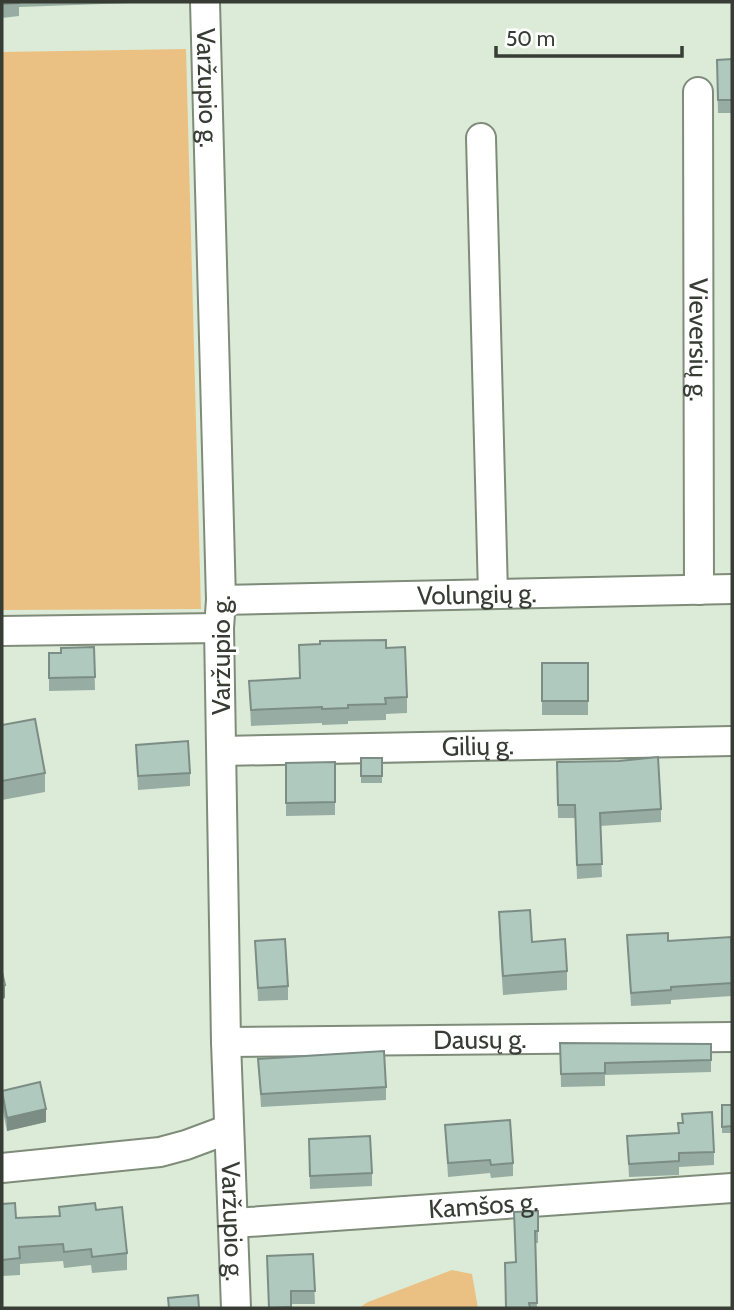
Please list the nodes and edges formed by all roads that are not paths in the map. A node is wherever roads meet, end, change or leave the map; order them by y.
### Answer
1 (205, 2) edge
2 (698, 92) dead end
3 (481, 138) dead end
4 (732, 589) edge
5 (699, 590) junction
6 (493, 594) junction
7 (221, 600) junction
8 (219, 628) junction
9 (2, 631) edge
10 (732, 741) edge
11 (222, 751) junction
12 (732, 1037) edge
13 (226, 1042) junction
14 (229, 1129) junction
15 (2, 1168) edge
16 (732, 1188) edge
17 (234, 1223) junction
18 (236, 1308) edge

1 - 7 street, Varžupio g.
2 - 5 street, Vieversių g.
3 - 6 street
4 - 5 street, Volungių g.
5 - 6 street, Volungių g.
6 - 7 street, Volungių g.
7 - 8 street, Varžupio g.
8 - 9 street
8 - 11 street, Varžupio g.
10 - 11 street, Gilių g.
11 - 13 street, Varžupio g.
12 - 13 street, Dausų g.
13 - 14 street, Varžupio g.
14 - 15 street
14 - 17 street, Varžupio g.
16 - 17 street, Kamšos g.
17 - 18 street, Varžupio g.

